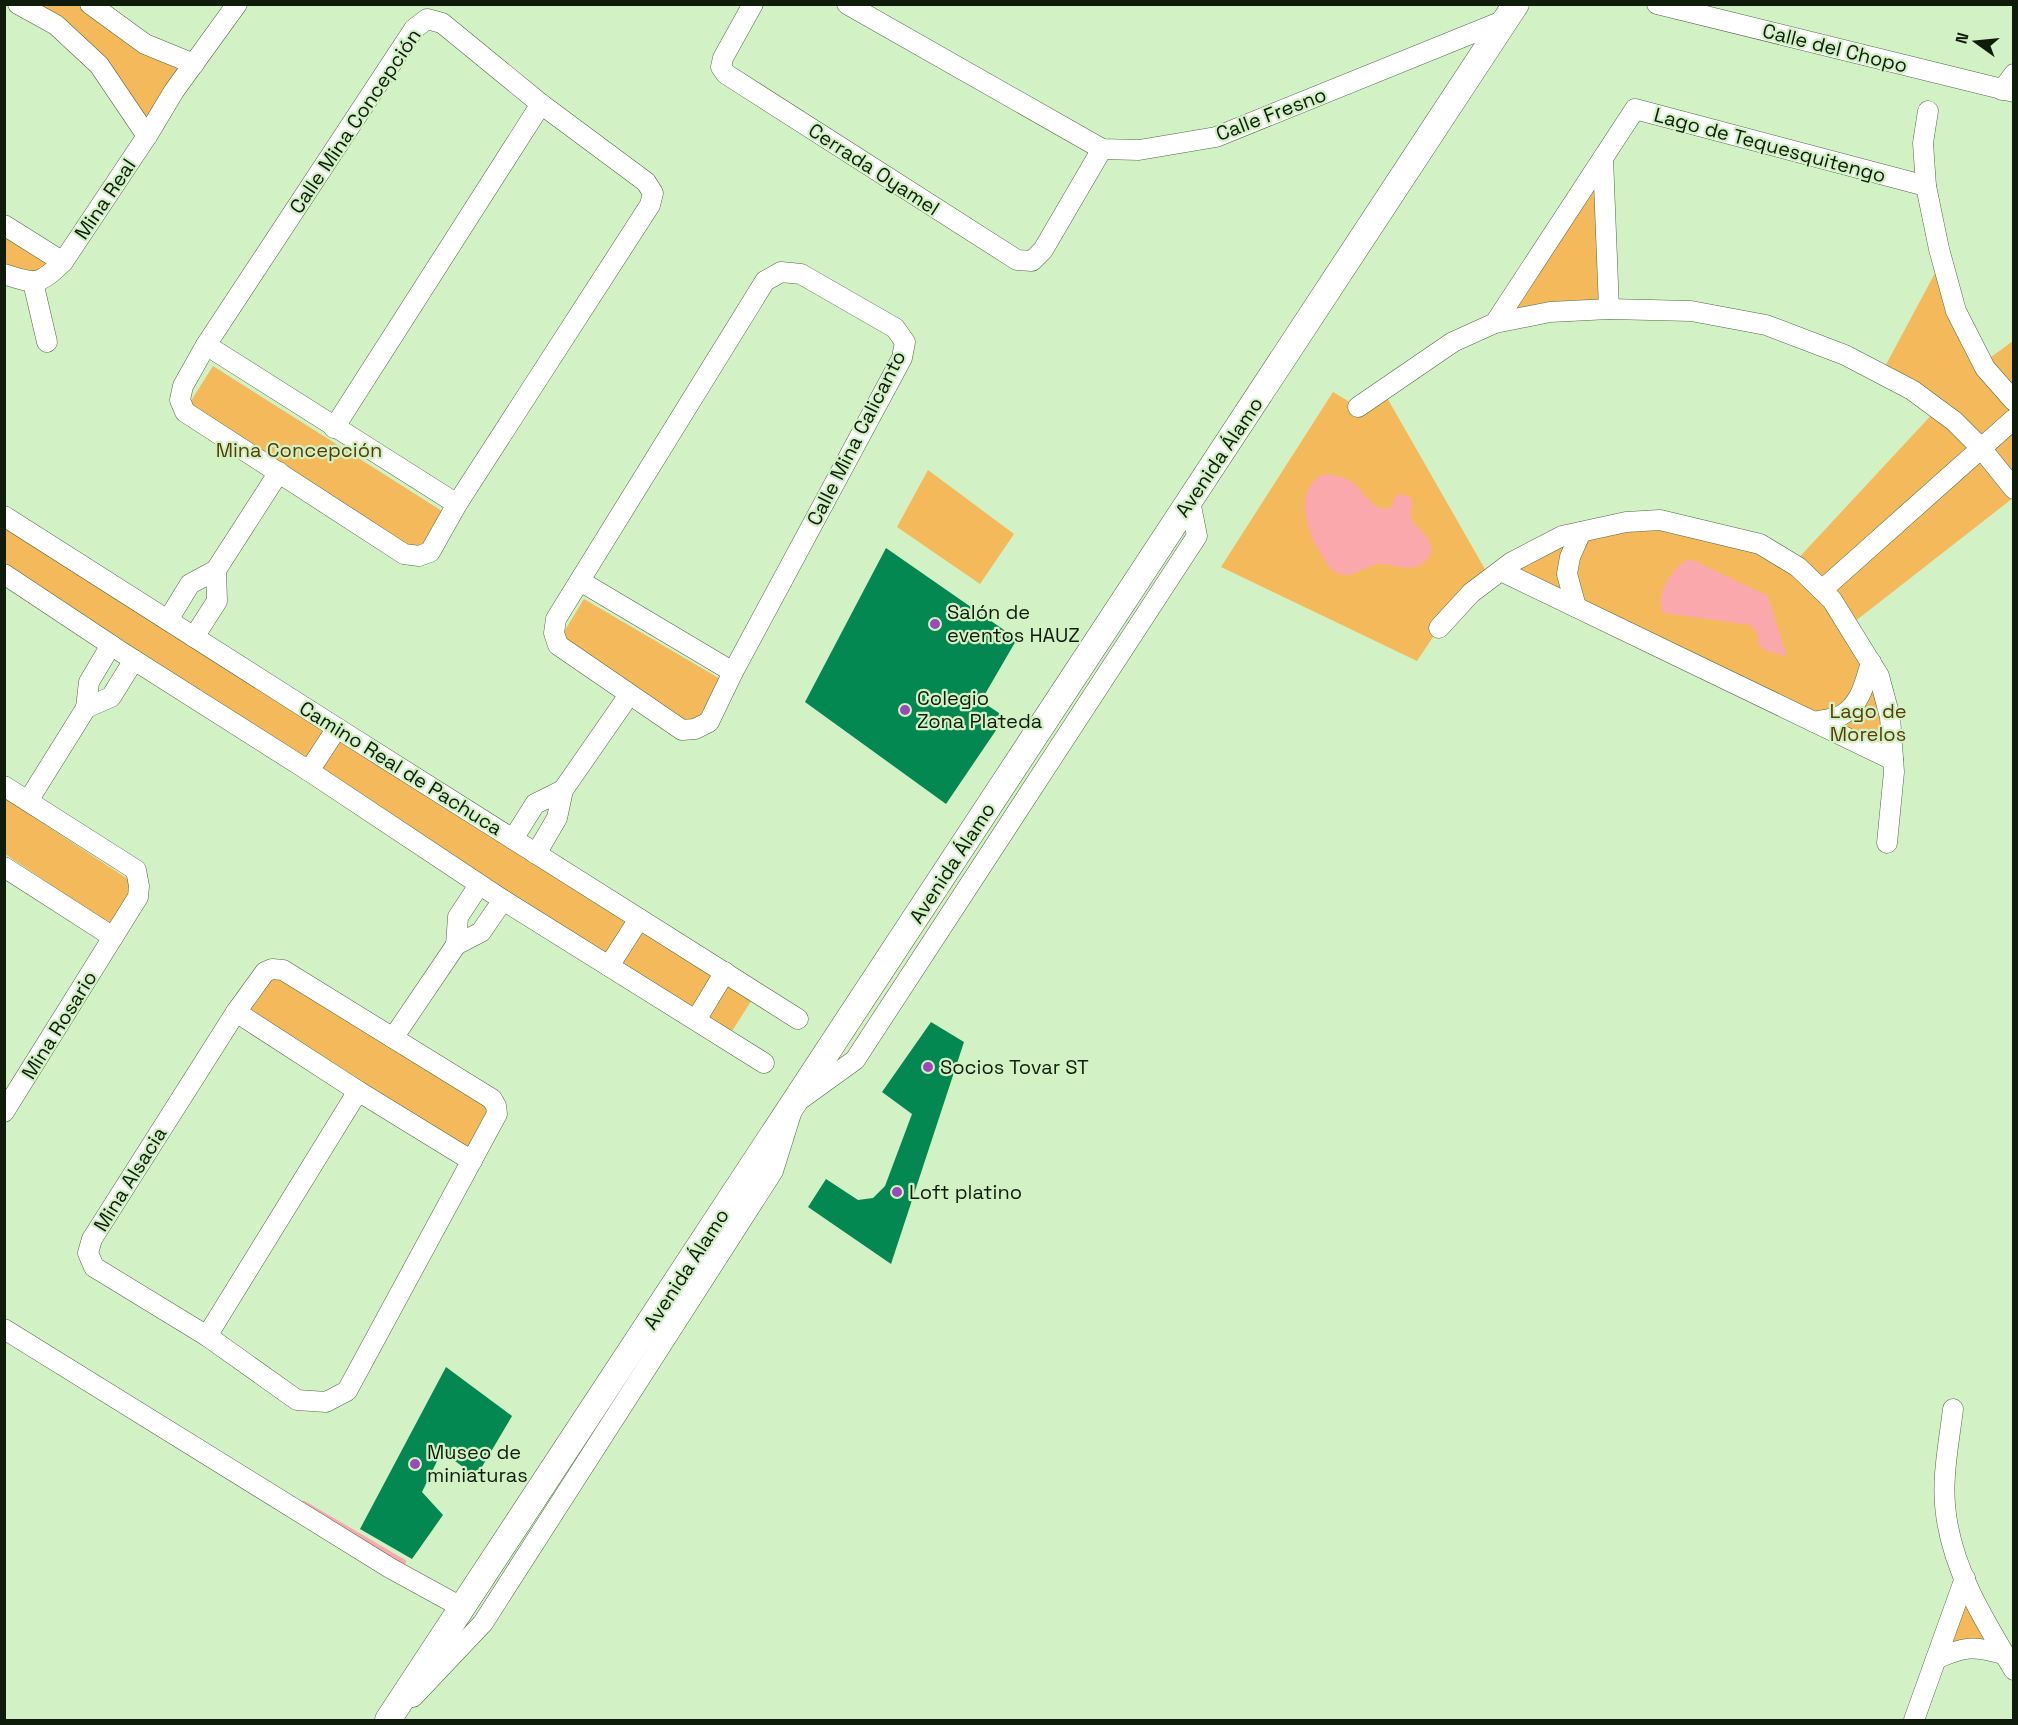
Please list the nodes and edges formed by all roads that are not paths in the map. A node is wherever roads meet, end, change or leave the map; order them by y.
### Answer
1 (18, 4) edge
2 (90, 4) edge
3 (237, 4) edge
4 (753, 4) edge
5 (847, 4) edge
6 (1667, 6) edge
7 (1510, 12) edge
8 (194, 64) junction
9 (2010, 85) edge
10 (541, 104) junction
11 (1928, 111) dead end
12 (147, 136) junction
13 (1102, 149) junction
14 (1603, 158) junction
15 (1926, 186) junction
16 (4, 225) edge
17 (63, 262) junction
18 (4, 274) edge
19 (33, 282) junction
20 (1609, 309) junction
21 (1495, 323) junction
22 (47, 342) dead end
23 (206, 345) junction
24 (2013, 401) edge
25 (1358, 407) dead end
26 (2013, 419) edge
27 (334, 428) junction
28 (1981, 448) junction
29 (279, 472) junction
30 (2013, 489) edge
31 (457, 504) junction
32 (4, 516) edge
33 (1581, 532) junction
34 (216, 570) junction
35 (1501, 571) junction
36 (4, 574) edge
37 (580, 581) junction
38 (1822, 590) junction
39 (1576, 607) junction
40 (168, 620) junction
41 (1439, 628) dead end
42 (194, 637) junction
43 (111, 645) junction
44 (134, 660) junction
45 (1871, 663) junction
46 (733, 672) junction
47 (629, 695) junction
48 (86, 708) junction
49 (1814, 722) junction
50 (337, 728) junction
51 (1893, 760) junction
52 (309, 771) junction
53 (4, 786) edge
54 (563, 790) junction
55 (28, 801) junction
56 (513, 839) junction
57 (1887, 843) dead end
58 (536, 854) junction
59 (4, 867) edge
60 (480, 885) junction
61 (503, 900) junction
62 (639, 919) junction
63 (113, 937) junction
64 (456, 945) junction
65 (609, 966) junction
66 (725, 972) junction
67 (236, 1012) junction
68 (798, 1018) dead end
69 (696, 1020) junction
70 (393, 1038) junction
71 (764, 1063) dead end
72 (358, 1092) junction
73 (794, 1104) junction
74 (4, 1112) edge
75 (472, 1161) junction
76 (4, 1329) edge
77 (207, 1336) junction
78 (1953, 1409) dead end
79 (1965, 1578) junction
80 (463, 1608) junction
81 (1936, 1659) junction
82 (2009, 1662) edge
83 (389, 1720) edge
84 (1914, 1720) edge

1 - 12 street
2 - 8 street
3 - 8 street, Mina Real
4 - 13 street, Cerrada Oyamel
5 - 13 street, Calle Fresno
6 - 9 street, Calle del Chopo
7 - 13 street, Calle Fresno
7 - 73 street, Avenida Álamo
8 - 12 street, Mina Real
10 - 23 street, Calle Mina Concepción
10 - 27 street
10 - 31 street, Calle Mina Concepción
11 - 15 street
12 - 17 street, Mina Real
14 - 15 street, Lago de Tequesquitengo
14 - 20 street
14 - 21 street, Lago de Tequesquitengo
15 - 24 street
16 - 17 street
17 - 19 street, Mina Real
18 - 19 street
19 - 22 street
20 - 21 street
20 - 28 street
21 - 25 street
23 - 27 street
23 - 29 street, Calle Mina Concepción
26 - 28 street
27 - 31 street
28 - 30 street
28 - 38 street
29 - 31 street, Calle Mina Concepción
29 - 34 street
32 - 40 street, Camino Real de Pachuca
33 - 35 street
33 - 38 street
33 - 39 street
34 - 40 street
34 - 42 street
35 - 39 street
35 - 41 street
36 - 43 street
37 - 46 street
37 - 46 street, Calle Mina Calicanto
37 - 47 street, Calle Mina Calicanto
38 - 45 street
39 - 49 street
40 - 42 street, Camino Real de Pachuca
42 - 50 street, Camino Real de Pachuca
43 - 44 street
43 - 48 street
44 - 48 street
44 - 52 street
45 - 49 street
45 - 51 street
46 - 47 street, Calle Mina Calicanto
47 - 54 street
48 - 55 street
49 - 51 street
50 - 52 street
50 - 56 street, Camino Real de Pachuca
51 - 57 street
52 - 60 street
53 - 55 street, Mina Rosario
54 - 56 street
54 - 58 street
55 - 63 street, Mina Rosario
56 - 58 street, Camino Real de Pachuca
58 - 62 street, Camino Real de Pachuca
59 - 63 street
60 - 61 street
60 - 64 street
61 - 64 street
61 - 65 street
62 - 65 street
62 - 66 street, Camino Real de Pachuca
63 - 74 street, Mina Rosario
64 - 70 street
65 - 69 street
66 - 68 street, Camino Real de Pachuca
66 - 69 street
67 - 70 street, Mina Alsacia
67 - 72 street
67 - 77 street, Mina Alsacia
69 - 71 street
70 - 75 street, Mina Alsacia
72 - 75 street
72 - 77 street
73 - 80 street, Avenida Álamo
73 - 83 street
75 - 77 street, Mina Alsacia
76 - 80 street
78 - 79 street
79 - 81 street
79 - 82 street
80 - 83 street, Avenida Álamo
81 - 82 street
81 - 84 street

